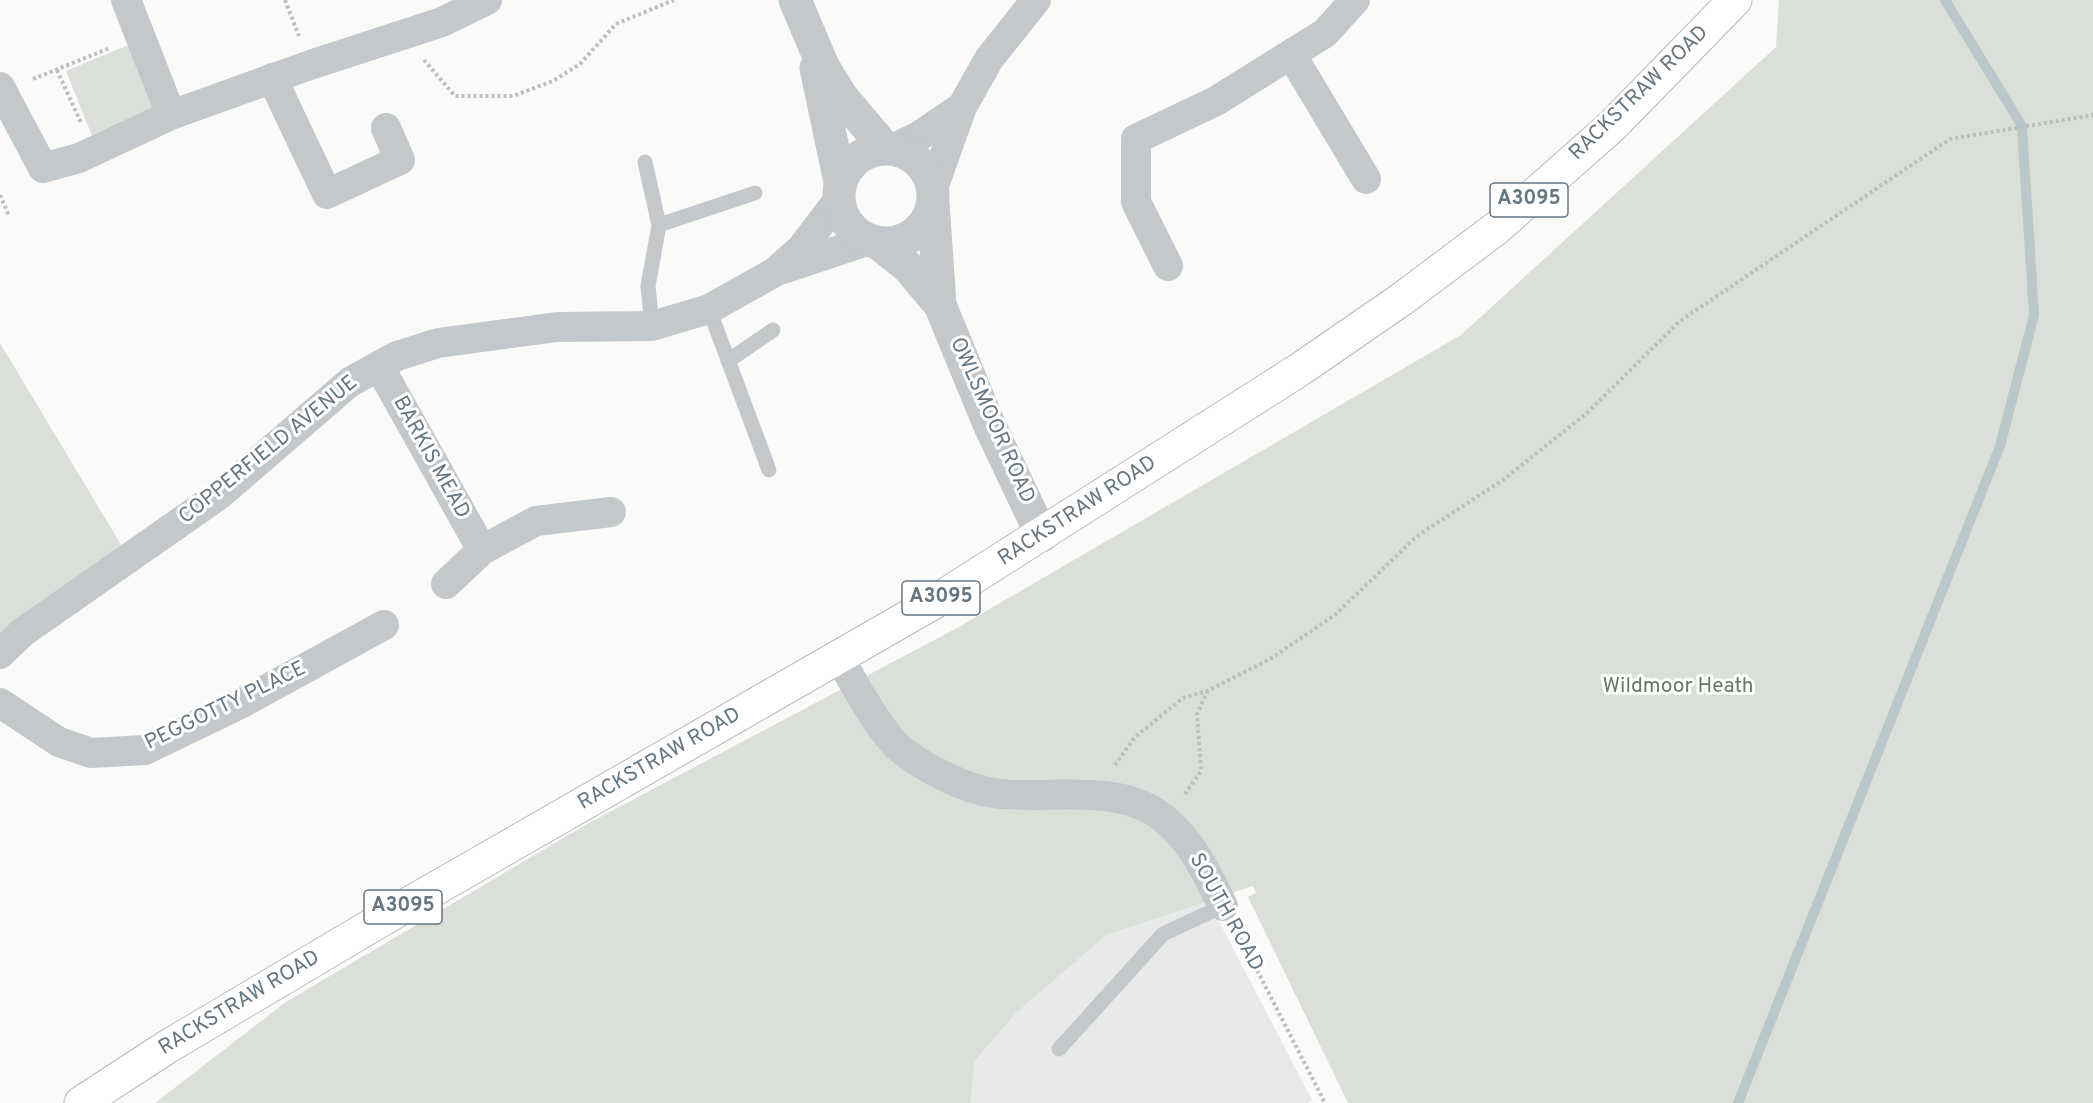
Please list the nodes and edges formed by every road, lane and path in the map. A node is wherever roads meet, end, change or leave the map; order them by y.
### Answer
1 (126, 0) edge
2 (487, 0) edge
3 (674, 0) edge
4 (1036, 0) edge
5 (1354, 0) edge
6 (1735, 0) edge
7 (800, 10) edge
8 (411, 31) junction
9 (142, 39) junction
10 (1291, 54) junction
11 (57, 70) junction
12 (272, 78) junction
13 (1, 89) edge
14 (962, 107) junction
15 (171, 115) junction
16 (2093, 115) edge
17 (386, 128) dead end
18 (889, 148) junction
19 (93, 151) junction
20 (645, 162) dead end
21 (1366, 179) dead end
22 (839, 190) junction
23 (755, 194) dead end
24 (0, 195) edge
25 (933, 195) junction
26 (9, 216) dead end
27 (660, 225) junction
28 (874, 241) junction
29 (1168, 266) dead end
30 (775, 272) junction
31 (940, 304) junction
32 (709, 309) junction
33 (652, 326) junction
34 (773, 330) dead end
35 (728, 361) junction
36 (378, 366) junction
37 (769, 470) dead end
38 (611, 512) dead end
39 (1042, 536) junction
40 (482, 550) junction
41 (446, 584) dead end
42 (384, 625) dead end
43 (0, 654) edge
44 (839, 657) junction
45 (1207, 692) junction
46 (0, 703) edge
47 (1103, 796) junction
48 (1173, 827) junction
49 (1223, 906) junction
50 (1059, 1049) dead end
51 (81, 1103) edge
52 (1325, 1103) edge

1 - 9 street
2 - 8 street
3 - 8 path
4 - 14 street
5 - 10 street
6 - 39 main road, RACKSTRAW ROAD / A3095
7 - 18 street
7 - 22 street
8 - 12 street
9 - 11 path
9 - 15 street
10 - 21 street
10 - 29 street
11 - 13 path
11 - 19 path
12 - 15 street
12 - 17 street
13 - 19 street
14 - 18 street
14 - 25 street
15 - 19 street
16 - 45 path
18 - 22 street
18 - 25 street
20 - 27 lane
22 - 28 street
22 - 30 street, COPPERFIELD AVENUE
23 - 27 lane
24 - 26 path
25 - 28 street
25 - 31 street, OWLSMOOR ROAD
27 - 33 lane
28 - 30 street, COPPERFIELD AVENUE
28 - 31 street, OWLSMOOR ROAD
30 - 32 street, COPPERFIELD AVENUE
31 - 39 street, OWLSMOOR ROAD
32 - 33 street, COPPERFIELD AVENUE
32 - 35 lane
33 - 36 street, COPPERFIELD AVENUE
34 - 35 lane
35 - 37 lane
36 - 40 street, BARKIS MEAD
36 - 43 street, COPPERFIELD AVENUE
38 - 40 street
39 - 44 main road, RACKSTRAW ROAD / A3095
40 - 41 street
42 - 46 street, PEGGOTTY PLACE
44 - 47 street, SOUTH ROAD
44 - 51 main road, RACKSTRAW ROAD / A3095
45 - 47 path
45 - 48 path
47 - 48 street, SOUTH ROAD
48 - 49 street, SOUTH ROAD
49 - 50 lane
49 - 52 path, SOUTH ROAD

